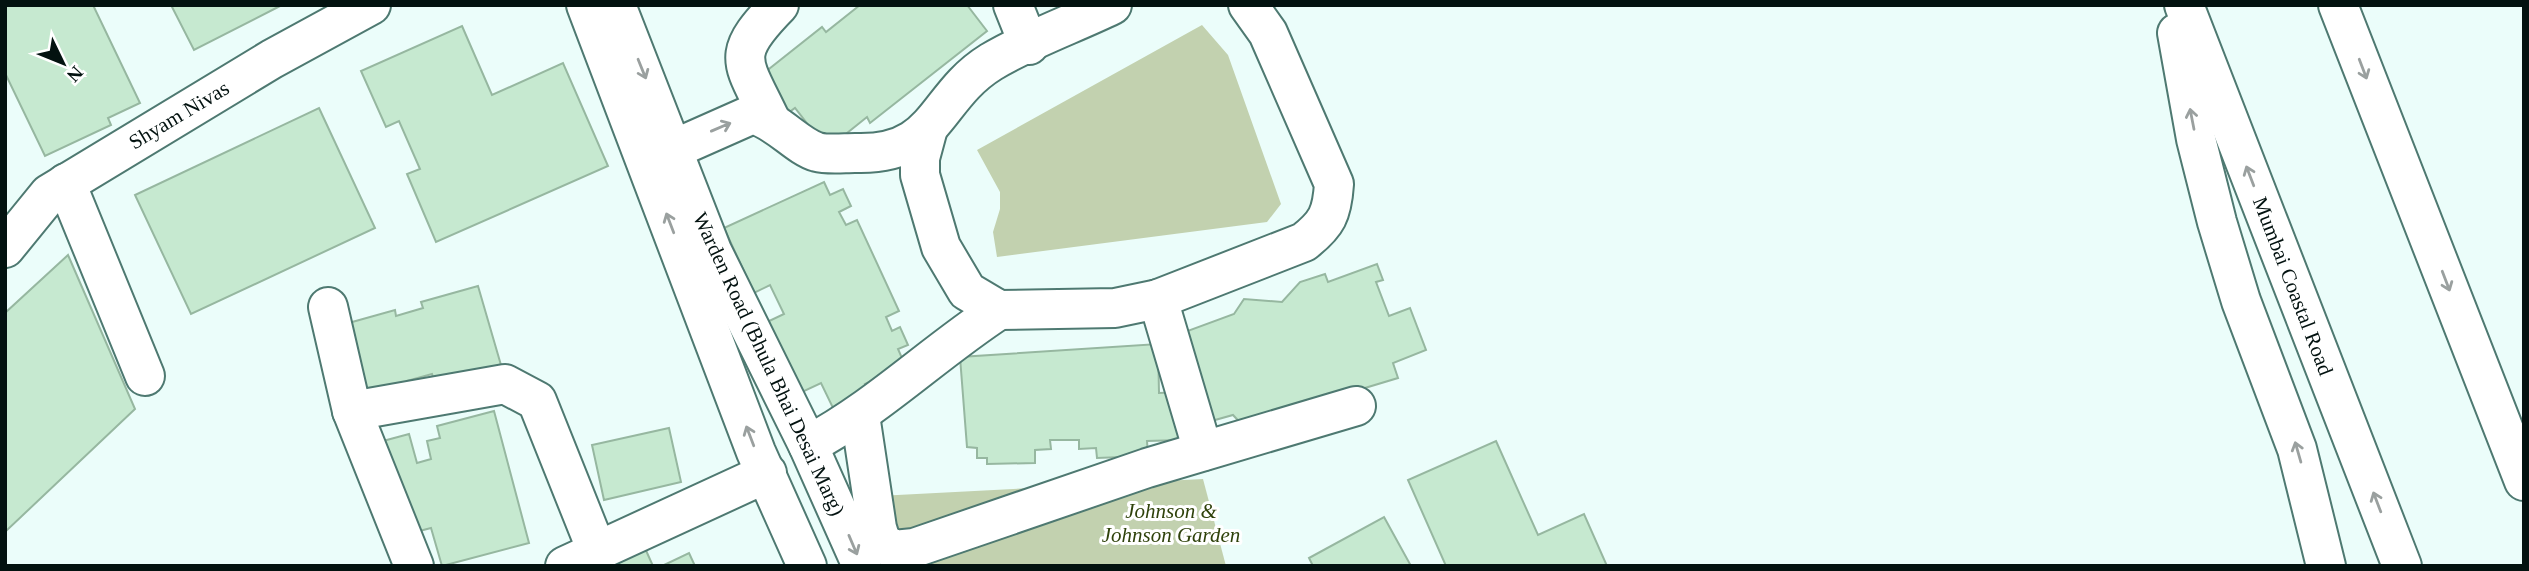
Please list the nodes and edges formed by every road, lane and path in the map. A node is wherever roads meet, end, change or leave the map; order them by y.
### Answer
1 (371, 5) edge
2 (586, 5) edge
3 (616, 5) edge
4 (779, 5) edge
5 (1013, 5) edge
6 (1112, 5) edge
7 (1248, 5) edge
8 (2175, 5) edge
9 (2184, 5) edge
10 (2339, 5) edge
11 (1029, 45) junction
12 (770, 119) junction
13 (927, 132) junction
14 (674, 149) junction
15 (66, 183) junction
16 (5, 248) edge
17 (1158, 299) junction
18 (328, 307) dead end
19 (999, 310) junction
20 (145, 376) dead end
21 (1356, 406) dead end
22 (352, 411) junction
23 (860, 415) junction
24 (808, 444) junction
25 (1203, 451) junction
26 (767, 473) junction
27 (2524, 481) edge
28 (581, 558) edge
29 (414, 566) edge
30 (807, 566) edge
31 (862, 566) edge
32 (2326, 566) edge
33 (2402, 566) edge

1 - 15 main road, Shyam Nivas
26 -> 2 main road, Warden Road (Bhula Bhai Desai Marg)
3 -> 14 main road, Warden Road (Bhula Bhai Desai Marg)
4 - 12 main road
5 - 11 main road
6 - 11 main road
7 - 17 main road
32 -> 8 main road
33 -> 9 main road, Mumbai Coastal Road
10 -> 27 main road
11 - 13 main road
12 - 13 main road
14 -> 12 main road
13 - 19 main road
14 - 24 main road, Warden Road (Bhula Bhai Desai Marg)
15 - 16 main road, Shyam Nivas
15 - 20 main road
17 - 19 main road
17 - 25 main road
18 - 22 main road
19 - 23 main road
21 - 25 main road
22 - 28 main road
22 - 29 main road
23 - 24 main road
23 - 25 main road
24 -> 31 main road, Warden Road (Bhula Bhai Desai Marg)
26 - 28 main road
26 - 30 main road, Warden Road (Bhula Bhai Desai Marg)

